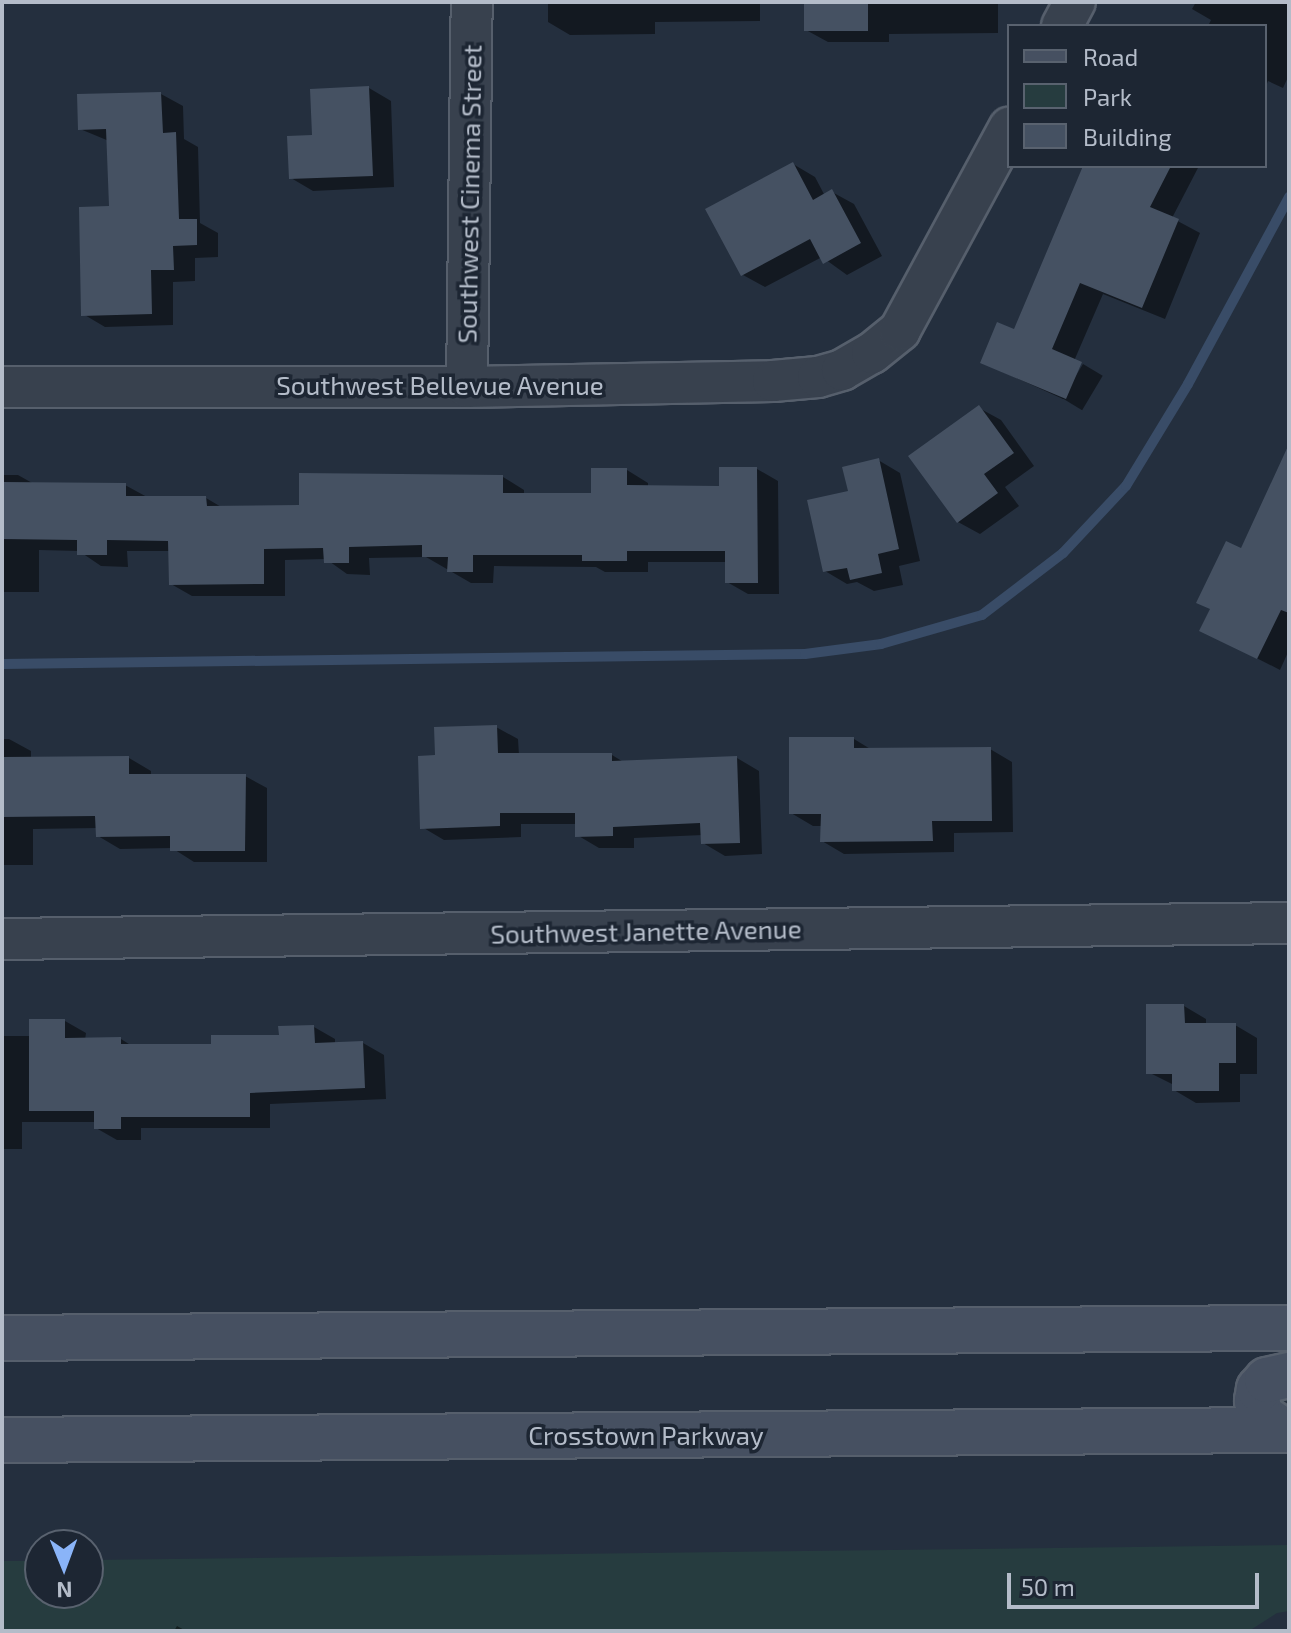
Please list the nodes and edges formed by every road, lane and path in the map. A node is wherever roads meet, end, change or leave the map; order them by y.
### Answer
1 (472, 2) edge
2 (1075, 2) edge
3 (1063, 24) edge
4 (1007, 132) edge
5 (2, 387) edge
6 (467, 387) junction
7 (1289, 923) edge
8 (2, 939) edge
9 (1289, 1328) edge
10 (2, 1338) edge
11 (1289, 1375) edge
12 (1285, 1430) edge
13 (2, 1440) edge

1 - 6 street, Southwest Cinema Street
2 - 3 street
4 - 6 street, Southwest Bellevue Avenue
5 - 6 street, Southwest Bellevue Avenue
7 - 8 street, Southwest Janette Avenue
9 - 10 main road
11 - 12 main road
12 - 13 main road, Crosstown Parkway

